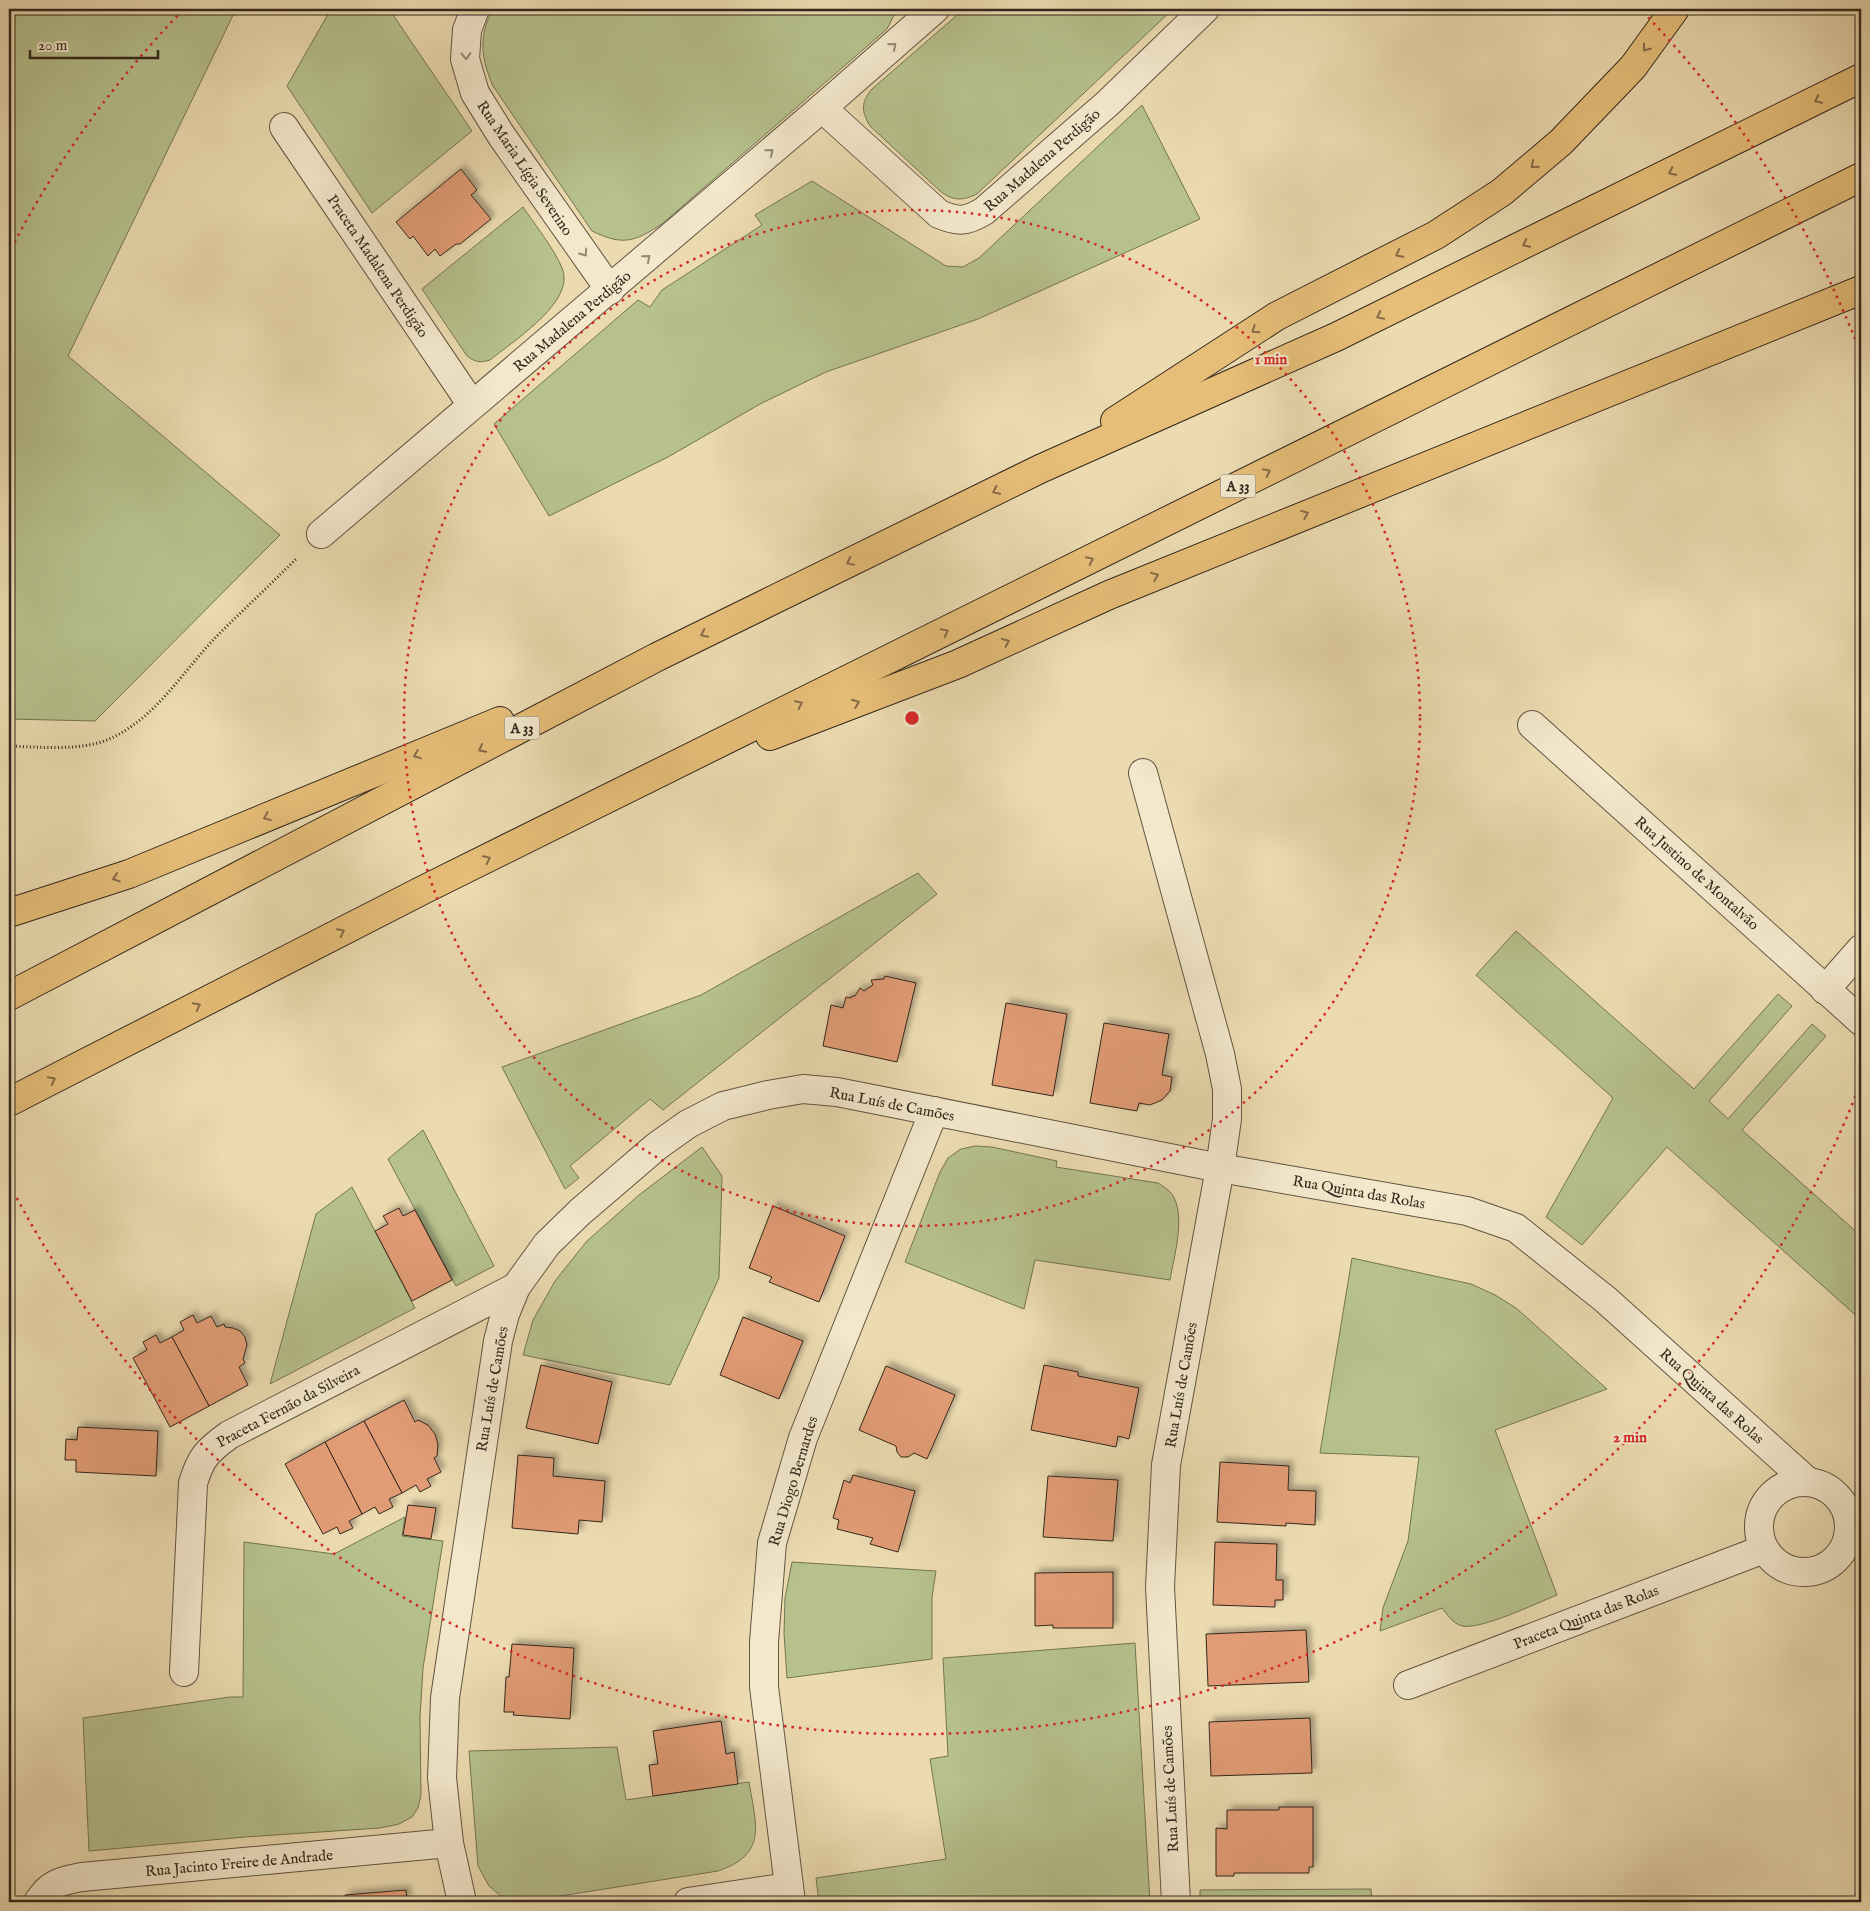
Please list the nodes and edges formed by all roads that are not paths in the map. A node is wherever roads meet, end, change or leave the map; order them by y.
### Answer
1 (476, 9) edge
2 (935, 9) edge
3 (1205, 9) edge
4 (1675, 9) edge
5 (1861, 78) edge
6 (822, 108) junction
7 (284, 127) dead end
8 (1861, 177) edge
9 (610, 290) junction
10 (1861, 290) edge
11 (472, 405) junction
12 (1040, 469) junction
13 (321, 534) road end
14 (657, 657) junction
15 (1532, 725) dead end
16 (1143, 773) dead end
17 (614, 796) junction
18 (9, 913) edge
19 (1861, 949) edge
20 (1825, 990) junction
21 (9, 996) edge
22 (1861, 1021) edge
23 (9, 1102) edge
24 (934, 1111) junction
25 (1220, 1168) junction
26 (516, 1287) junction
27 (1807, 1482) junction
28 (1855, 1526) edge
29 (1764, 1549) junction
30 (184, 1672) dead end
31 (1408, 1685) dead end
32 (449, 1843) junction
33 (790, 1895) edge
34 (38, 1902) edge
35 (462, 1902) edge
36 (688, 1902) edge
37 (1176, 1902) edge

1 -> 9 street, Rua Maria Lígia Severino
6 -> 2 street, Rua Madalena Perdigão
3 - 6 street, Rua Madalena Perdigão
4 -> 12 highway
5 -> 12 highway, A 33
9 -> 6 street, Rua Madalena Perdigão
7 - 11 street, Praceta Madalena Perdigão
17 -> 8 highway, A 33
9 - 11 street, Rua Madalena Perdigão
17 -> 10 highway
11 - 13 street, Rua Madalena Perdigão
12 -> 14 highway, A 33
14 -> 18 highway
14 -> 21 highway, A 33
15 - 20 street, Rua Justino de Montalvão
16 - 25 street
23 -> 17 highway, A 33
19 - 20 street
20 - 22 street, Rua Justino de Montalvão
24 - 25 street, Rua Luís de Camões
24 - 26 street, Rua Luís de Camões
24 - 33 street, Rua Diogo Bernardes
25 - 27 street, Rua Quinta das Rolas
25 - 37 street, Rua Luís de Camões
26 - 30 street, Praceta Fernão da Silveira
26 - 32 street, Rua Luís de Camões
27 - 28 street, Rua Quinta das Rolas
27 - 29 street
28 - 29 street, Rua Quinta das Rolas
29 - 31 street, Praceta Quinta das Rolas
32 - 34 street, Rua Jacinto Freire de Andrade
32 - 35 street, Rua Luís de Camões
33 - 36 street

